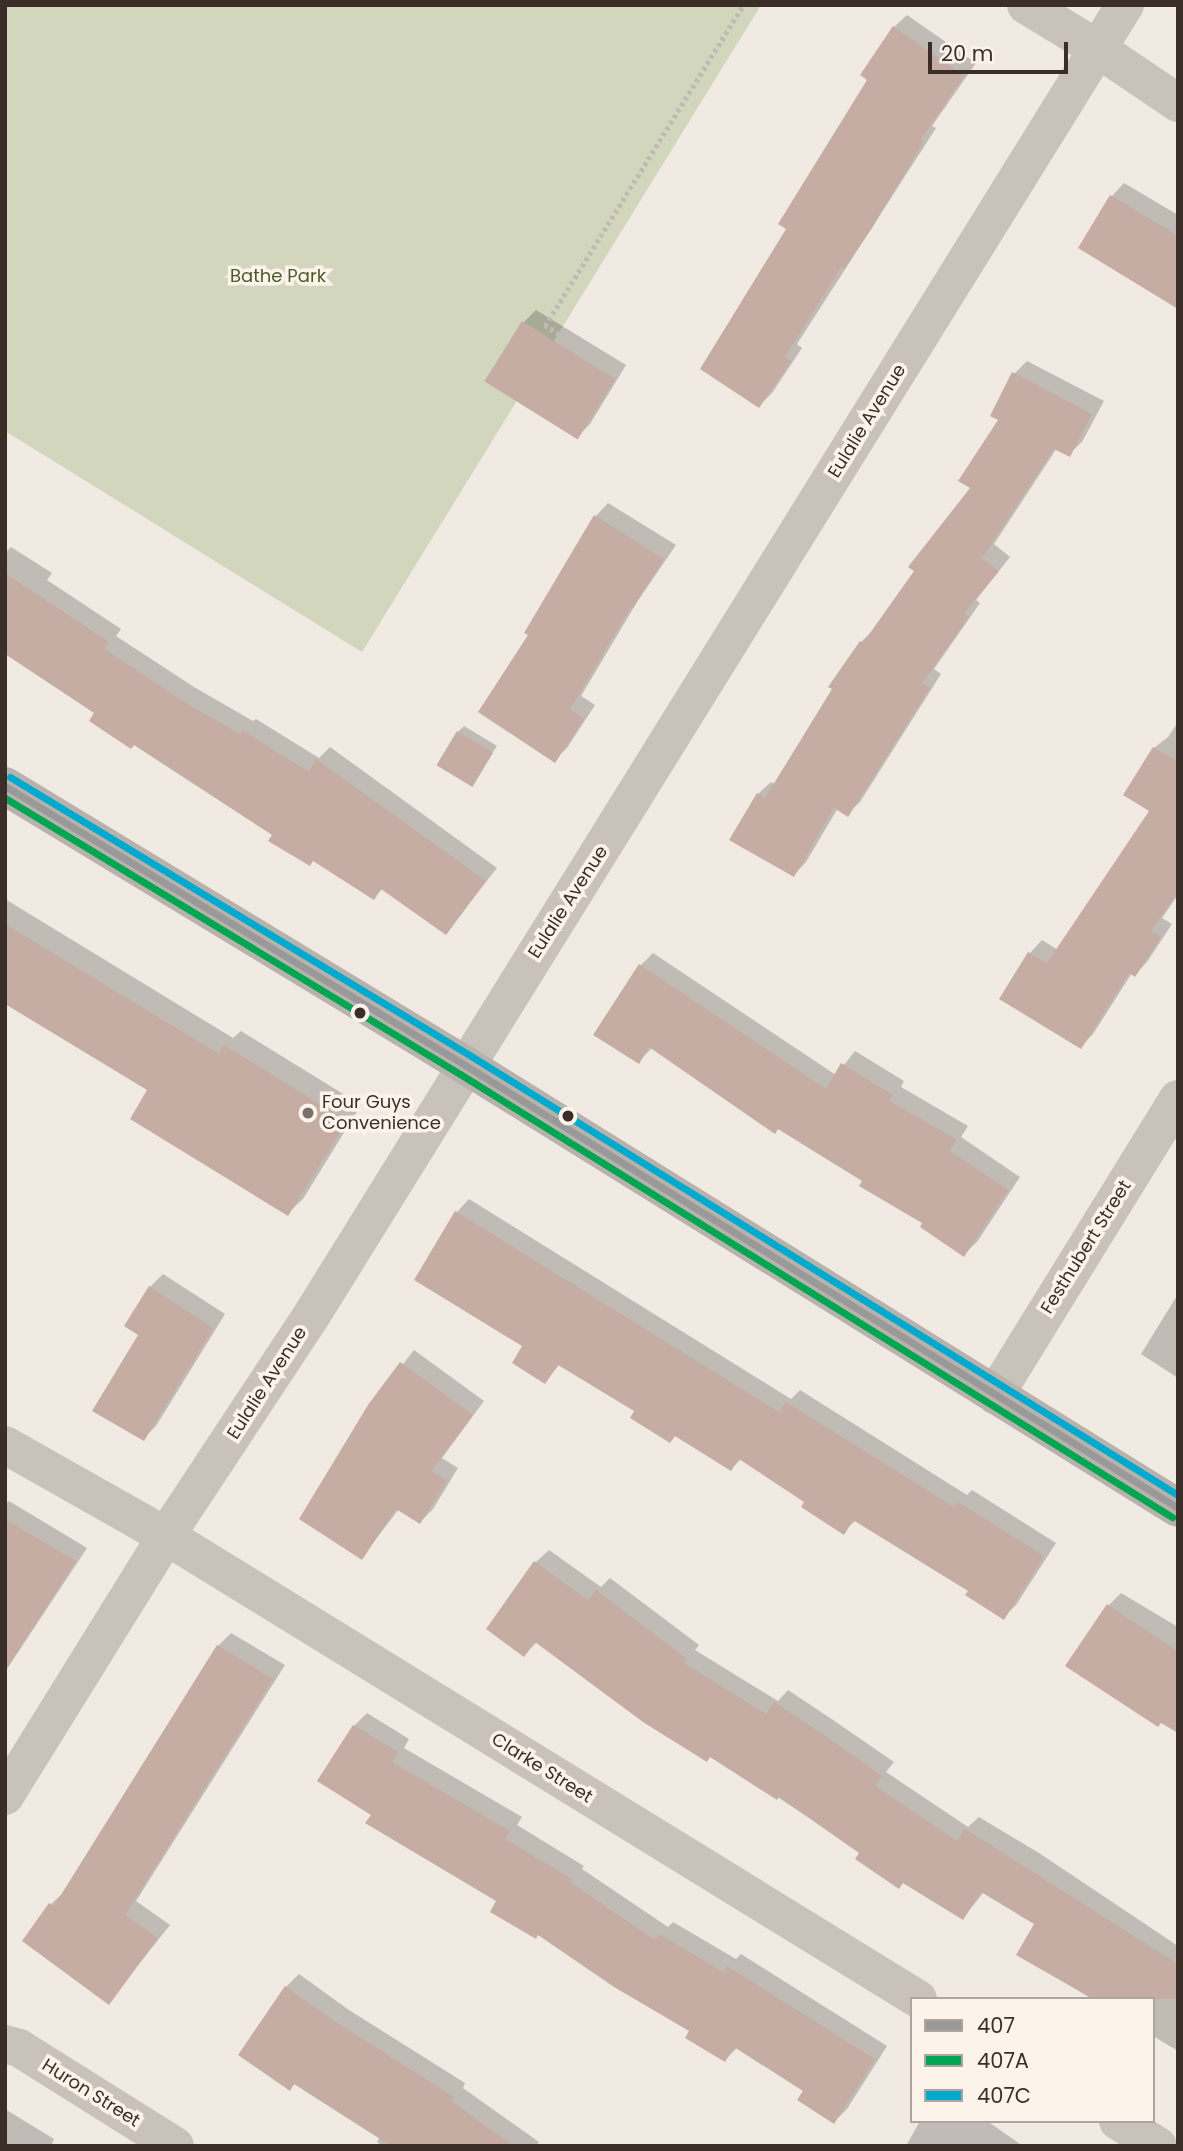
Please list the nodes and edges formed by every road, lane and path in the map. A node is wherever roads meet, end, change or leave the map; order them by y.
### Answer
1 (743, 5) edge
2 (1026, 5) edge
3 (1125, 5) edge
4 (1098, 49) junction
5 (1178, 103) edge
6 (571, 342) dead end
7 (5, 786) edge
8 (465, 1065) junction
9 (1178, 1099) edge
10 (995, 1395) junction
11 (5, 1445) edge
12 (1178, 1508) edge
13 (166, 1536) junction
14 (5, 1796) edge
15 (915, 1997) edge
16 (5, 2044) edge
17 (1121, 2123) edge
18 (175, 2146) edge
19 (1158, 2146) edge

1 - 6 path
2 - 4 street
3 - 4 street, Eulalie Avenue
4 - 5 street
4 - 8 street, Eulalie Avenue
7 - 8 main road
8 - 10 main road
8 - 13 street, Eulalie Avenue
9 - 10 street, Festhubert Street
10 - 12 main road
11 - 13 street, Clarke Street
13 - 14 street, Eulalie Avenue
13 - 15 street, Clarke Street
16 - 18 street, Huron Street
17 - 19 street

